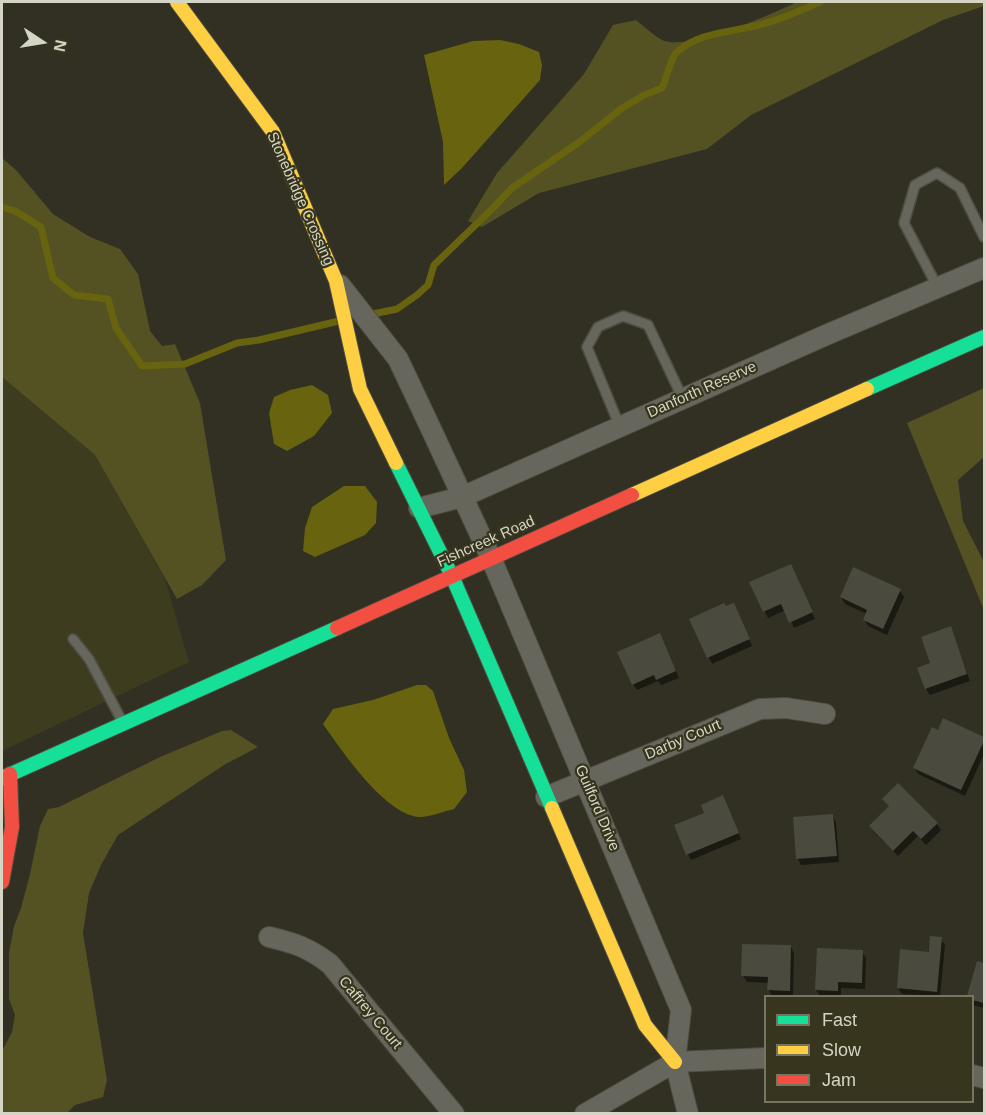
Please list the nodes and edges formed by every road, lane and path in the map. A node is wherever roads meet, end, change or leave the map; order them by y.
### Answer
1 (177, 2) edge
2 (984, 237) edge
3 (984, 268) edge
4 (336, 281) joint
5 (938, 288) junction
6 (348, 304) junction
7 (984, 337) edge
8 (683, 399) junction
9 (620, 427) junction
10 (462, 497) junction
11 (419, 508) junction
12 (492, 558) junction
13 (452, 576) junction
14 (73, 639) dead end
15 (825, 714) dead end
16 (123, 723) junction
17 (6, 776) edge
18 (585, 782) junction
19 (546, 797) junction
20 (2, 882) edge
21 (269, 938) dead end
22 (764, 1058) edge
23 (675, 1062) junction
24 (454, 1113) edge
25 (585, 1113) edge
26 (688, 1113) edge

1 - 4 street, Stonebridge Crossing
2 - 5 lane
3 - 5 street, Danforth Reserve
4 - 6 street, Stonebridge Crossing
5 - 8 street, Danforth Reserve
6 - 10 street, Stonebridge Crossing
6 - 11 street, Stonebridge Crossing
7 - 12 street, Fishcreek Road
8 - 9 street, Danforth Reserve
8 - 9 lane
9 - 10 street, Danforth Reserve
10 - 11 street, Danforth Reserve
10 - 12 street, Stonebridge Crossing
11 - 13 street, Stonebridge Crossing
12 - 13 street, Fishcreek Road
12 - 18 street, Guilford Drive
13 - 16 street, Fishcreek Road
13 - 19 street, Guilford Drive
14 - 16 lane
15 - 18 street, Darby Court
16 - 17 street, Fishcreek Road
17 - 20 street
18 - 19 street, Darby Court
18 - 23 street, Guilford Drive
19 - 23 street, Guilford Drive
21 - 24 street, Caffrey Court
22 - 23 street
23 - 25 street
23 - 26 street, Guilford Drive

